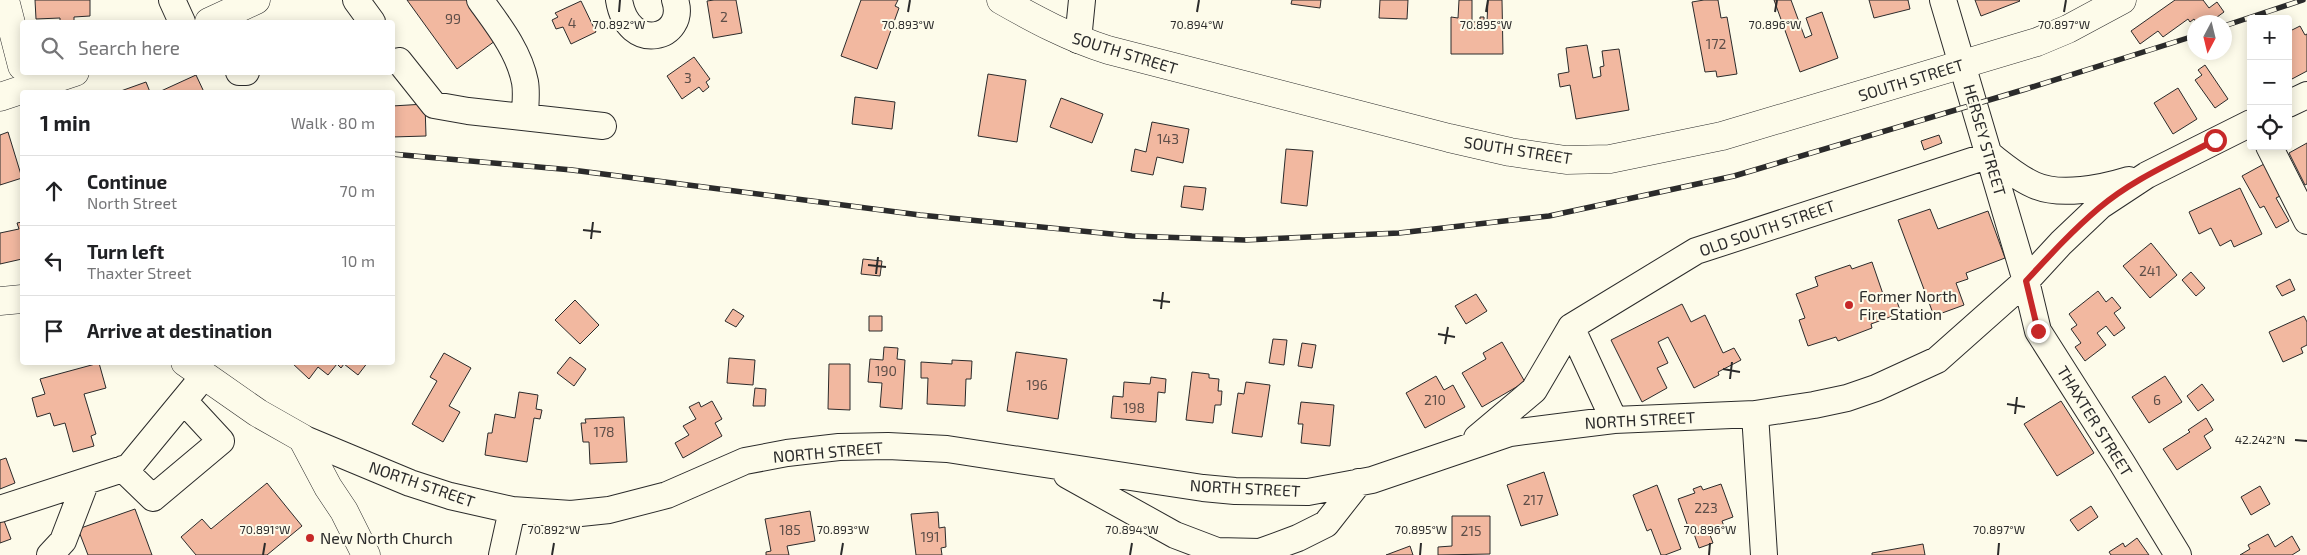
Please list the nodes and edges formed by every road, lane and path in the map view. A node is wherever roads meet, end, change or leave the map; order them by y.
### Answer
1 (5, 0) edge
2 (172, 0) edge
3 (356, 0) edge
4 (480, 0) edge
5 (619, 0) edge
6 (675, 0) edge
7 (1001, 0) edge
8 (1082, 0) edge
9 (1943, 0) edge
10 (2122, 0) edge
11 (181, 20) edge
12 (371, 20) edge
13 (1078, 40) junction
14 (20, 54) edge
15 (395, 58) edge
16 (1963, 64) junction
17 (54, 75) edge
18 (27, 79) edge
19 (2307, 95) edge
20 (0, 97) edge
21 (2292, 102) edge
22 (524, 117) junction
23 (2247, 125) edge
24 (603, 126) dead end
25 (2271, 150) edge
26 (1990, 155) junction
27 (2147, 175) junction
28 (2307, 222) edge
29 (2026, 281) junction
30 (20, 298) edge
31 (0, 301) edge
32 (1571, 327) junction
33 (194, 369) edge
34 (184, 401) junction
35 (1755, 414) junction
36 (1614, 420) junction
37 (302, 438) junction
38 (1465, 448) junction
39 (1051, 466) junction
40 (123, 469) junction
41 (86, 481) junction
42 (1360, 482) junction
43 (0, 509) edge
44 (512, 510) junction
45 (50, 555) edge
46 (366, 555) edge
47 (502, 555) edge
48 (1764, 555) edge
49 (2178, 555) edge

1 - 14 main road
2 - 11 street
3 - 12 street
4 - 22 street
5 - 6 street
7 - 13 main road, SOUTH STREET
8 - 13 street
9 - 16 street, HERSEY STREET
10 - 16 main road, SOUTH STREET
13 - 16 main road, SOUTH STREET
15 - 22 street
16 - 26 street, HERSEY STREET
17 - 18 main road
18 - 20 main road
19 - 21 street
22 - 24 street
23 - 27 street, NORTH STREET
25 - 28 street
26 - 27 street
26 - 29 street, HERSEY STREET
26 - 32 street, OLD SOUTH STREET
27 - 29 street, NORTH STREET
29 - 35 street, NORTH STREET
29 - 49 street, THAXTER STREET
30 - 31 main road
32 - 36 street
32 - 38 street, OLD SOUTH STREET
33 - 34 street
33 - 37 main road, NORTH STREET
34 - 40 street
34 - 40 street
35 - 36 street, NORTH STREET
35 - 48 street
36 - 38 street, NORTH STREET
37 - 44 street, NORTH STREET
37 - 46 main road
38 - 42 street, NORTH STREET
39 - 42 street, NORTH STREET
39 - 42 street
39 - 44 street, NORTH STREET
40 - 41 street
41 - 43 street
41 - 45 street
44 - 47 street

